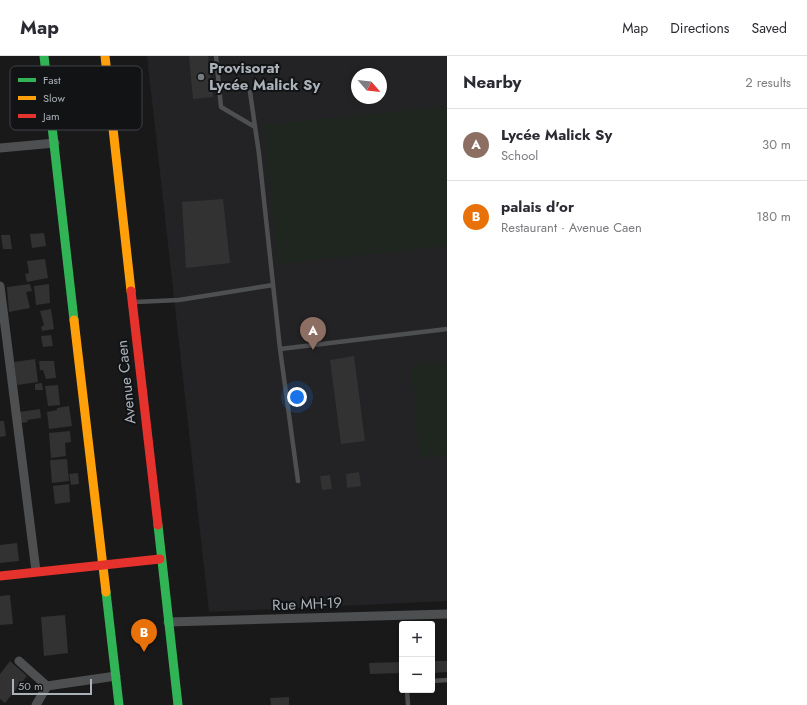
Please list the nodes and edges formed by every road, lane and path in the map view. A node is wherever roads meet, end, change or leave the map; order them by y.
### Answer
1 (44, 56) edge
2 (105, 56) edge
3 (216, 56) edge
4 (45, 66) edge
5 (106, 66) edge
6 (250, 92) dead end
7 (255, 127) junction
8 (53, 130) edge
9 (114, 130) edge
10 (55, 143) junction
11 (0, 148) edge
12 (273, 285) junction
13 (0, 286) edge
14 (132, 302) junction
15 (447, 329) edge
16 (280, 349) junction
17 (4, 358) edge
18 (298, 481) dead end
19 (160, 559) junction
20 (102, 564) junction
21 (36, 571) junction
22 (0, 576) edge
23 (447, 614) edge
24 (168, 622) junction
25 (18, 661) dead end
26 (116, 676) junction
27 (447, 680) edge
28 (435, 681) edge
29 (47, 686) junction
30 (407, 693) edge
31 (36, 705) edge
32 (119, 705) edge
33 (178, 705) edge
34 (408, 705) edge

1 - 4 main road
2 - 5 main road, Avenue Caen
3 - 7 lane
6 - 7 lane
7 - 12 lane
8 - 10 main road
9 - 14 main road, Avenue Caen
10 - 11 street
10 - 20 main road
12 - 14 lane
12 - 16 lane
13 - 17 street
14 - 19 main road, Avenue Caen
15 - 16 lane
16 - 18 lane
17 - 21 street
19 - 20 main road
19 - 24 main road, Avenue Caen
20 - 21 main road
20 - 26 main road
21 - 22 main road
23 - 24 street, Rue MH-19
24 - 33 main road, Avenue Caen
25 - 29 street
26 - 29 street
26 - 32 main road
27 - 28 lane
29 - 31 street
30 - 34 lane

